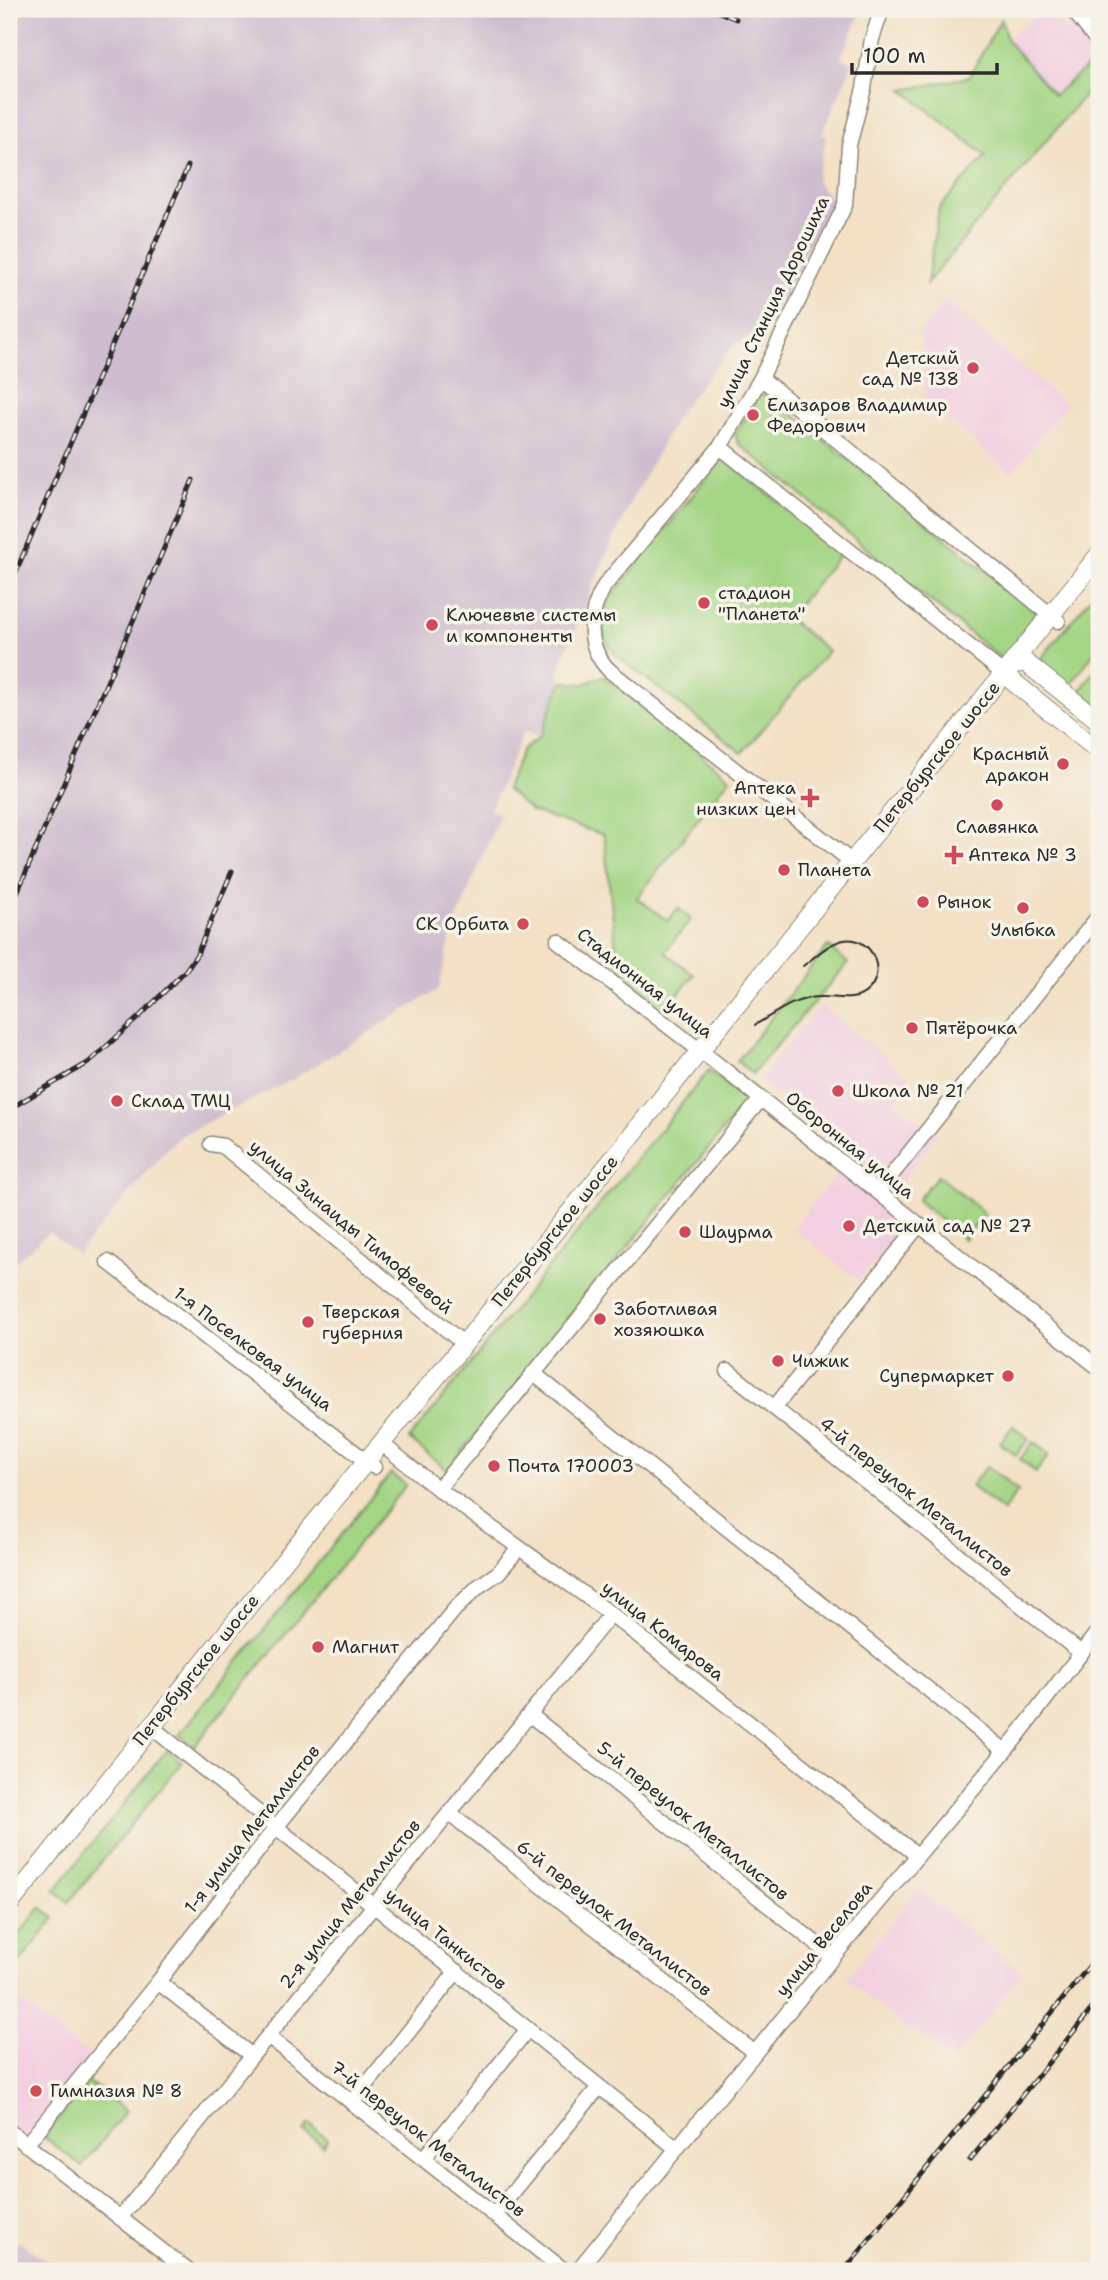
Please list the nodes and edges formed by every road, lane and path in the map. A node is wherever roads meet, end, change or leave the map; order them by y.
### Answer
1 (882, 9) edge
2 (1072, 9) edge
3 (1099, 43) edge
4 (761, 378) junction
5 (720, 447) junction
6 (1099, 555) edge
7 (1099, 571) edge
8 (1054, 618) junction
9 (1013, 670) junction
10 (1099, 721) edge
11 (1099, 751) edge
12 (855, 865) junction
13 (1098, 917) edge
14 (558, 941) dead end
15 (704, 1054) junction
16 (761, 1099) junction
17 (211, 1144) dead end
18 (878, 1192) junction
19 (919, 1225) junction
20 (108, 1262) dead end
21 (468, 1347) junction
22 (1099, 1368) edge
23 (728, 1371) dead end
24 (533, 1373) junction
25 (774, 1408) junction
26 (385, 1446) junction
27 (370, 1464) junction
28 (438, 1489) junction
29 (520, 1548) junction
30 (611, 1614) junction
31 (1099, 1630) edge
32 (1081, 1653) junction
33 (529, 1714) junction
34 (159, 1733) junction
35 (1005, 1751) junction
36 (449, 1813) junction
37 (276, 1827) junction
38 (917, 1855) junction
39 (9, 1905) edge
40 (374, 1906) junction
41 (9, 1920) edge
42 (833, 1958) junction
43 (457, 1971) junction
44 (158, 1982) junction
45 (528, 2029) junction
46 (268, 2036) junction
47 (755, 2053) junction
48 (251, 2056) junction
49 (599, 2087) junction
50 (352, 2103) junction
51 (9, 2131) edge
52 (26, 2144) junction
53 (677, 2149) junction
54 (424, 2159) junction
55 (494, 2215) junction
56 (120, 2218) junction
57 (188, 2271) edge
58 (565, 2271) edge
59 (577, 2271) edge

1 - 4 street, улица Станция Дорошиха
2 - 3 street
4 - 5 street, улица Станция Дорошиха
4 - 8 street
5 - 9 street
5 - 12 street, улица Станция Дорошиха
6 - 8 main road, Петербургское шоссе
7 - 8 main road, Петербургское шоссе
8 - 9 main road, Петербургское шоссе
9 - 10 main road
9 - 11 main road
9 - 12 main road, Петербургское шоссе
12 - 15 main road, Петербургское шоссе
13 - 18 street
14 - 15 street, Стадионная улица
15 - 16 street, Оборонная улица
15 - 21 main road, Петербургское шоссе
16 - 18 street, Оборонная улица
16 - 24 street
17 - 21 street, улица Зинаиды Тимофеевой
18 - 19 street, Оборонная улица
19 - 22 street, Оборонная улица
19 - 25 street
20 - 27 street, 1-я Поселковая улица
21 - 26 main road, Петербургское шоссе
23 - 25 street, 4-й переулок Металлистов
24 - 28 street
24 - 35 street
25 - 32 street, 4-й переулок Металлистов
26 - 27 main road, Петербургское шоссе
26 - 28 street, улица Комарова
27 - 34 main road, Петербургское шоссе
27 - 39 main road, Петербургское шоссе
28 - 29 street, улица Комарова
29 - 30 street, улица Комарова
29 - 37 street, 1-я улица Металлистов
30 - 33 street, 2-я улица Металлистов
30 - 38 street, улица Комарова
31 - 32 street, улица Веселова
32 - 35 street, улица Веселова
33 - 36 street, 2-я улица Металлистов
33 - 42 street, 5-й переулок Металлистов
34 - 37 street, улица Танкистов
34 - 41 main road, Петербургское шоссе
35 - 38 street, улица Веселова
36 - 40 street, 2-я улица Металлистов
36 - 47 street, 6-й переулок Металлистов
37 - 40 street, улица Танкистов
37 - 44 street, 1-я улица Металлистов
38 - 42 street, улица Веселова
40 - 43 street, улица Танкистов
40 - 46 street, 2-я улица Металлистов
42 - 47 street, улица Веселова
43 - 45 street, улица Танкистов
43 - 50 street
44 - 48 street
44 - 52 street, 1-я улица Металлистов
45 - 49 street, улица Танкистов
45 - 54 street
46 - 48 street, 2-я улица Металлистов
46 - 50 street, 7-й переулок Металлистов
47 - 53 street, улица Веселова
48 - 56 street, 2-я улица Металлистов
49 - 53 street, улица Танкистов
49 - 55 street
50 - 54 street, 7-й переулок Металлистов
51 - 52 street
52 - 56 street
53 - 59 street, улица Веселова
54 - 55 street, 7-й переулок Металлистов
55 - 58 street, 7-й переулок Металлистов
56 - 57 street

